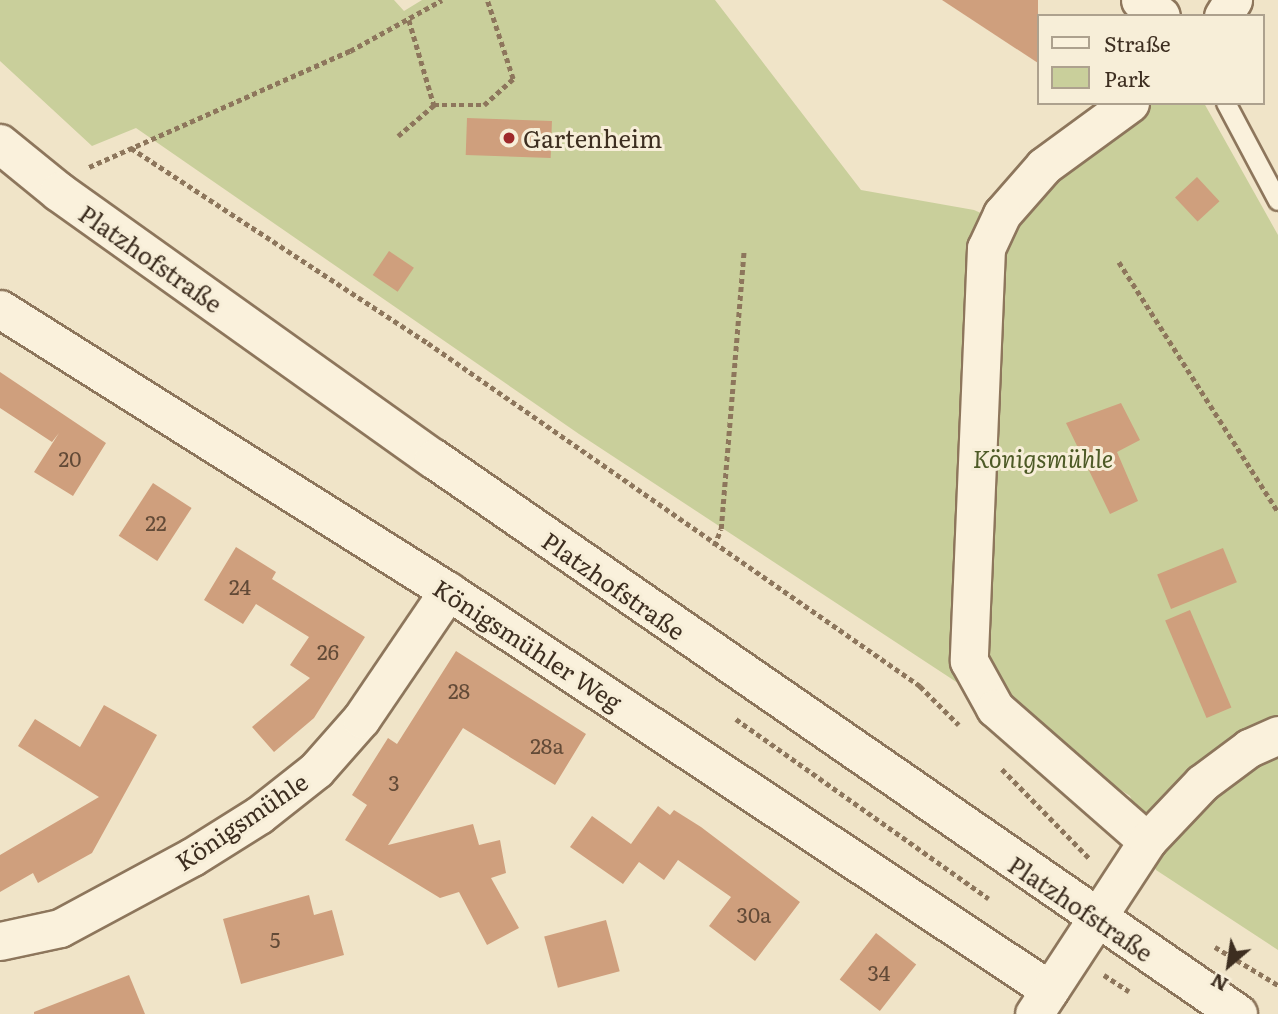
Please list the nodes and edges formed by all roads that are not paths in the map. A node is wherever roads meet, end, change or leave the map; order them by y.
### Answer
1 (1140, 0) edge
2 (1158, 14) edge
3 (1127, 105) edge
4 (1227, 105) edge
5 (0, 144) edge
6 (1278, 201) edge
7 (0, 309) edge
8 (448, 591) junction
9 (1278, 735) edge
10 (1147, 841) junction
11 (1096, 918) junction
12 (0, 941) edge
13 (1042, 1002) edge
14 (1238, 1014) edge

1 - 2 street
3 - 10 street
4 - 6 lane
5 - 11 main road, Platzhofstraße
7 - 8 street, Königsmühler Weg
8 - 12 street, Königsmühle
8 - 13 street, Königsmühler Weg
9 - 10 street
10 - 11 street
11 - 13 street
11 - 14 main road, Platzhofstraße

